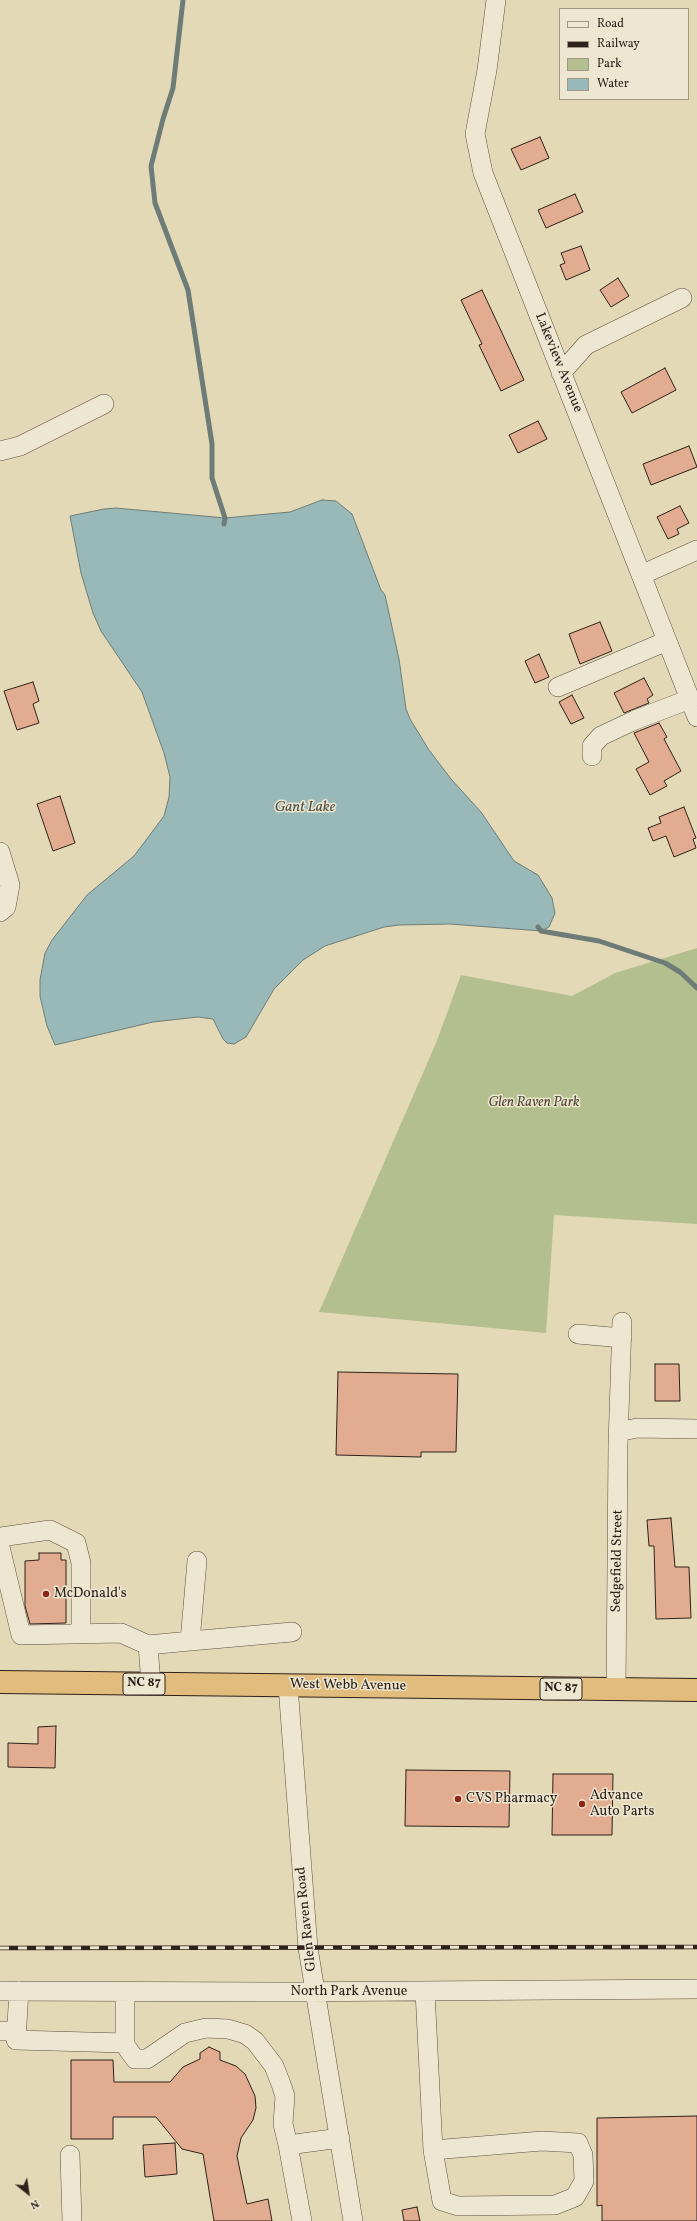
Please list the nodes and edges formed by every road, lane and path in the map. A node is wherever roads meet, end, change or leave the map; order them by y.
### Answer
1 (496, 0) edge
2 (682, 298) dead end
3 (561, 373) junction
4 (104, 404) dead end
5 (0, 452) edge
6 (697, 550) edge
7 (641, 575) junction
8 (667, 641) junction
9 (558, 687) dead end
10 (690, 698) junction
11 (697, 717) edge
12 (592, 756) dead end
13 (0, 852) edge
14 (3, 909) edge
15 (578, 1334) dead end
16 (697, 1430) edge
17 (618, 1432) junction
18 (0, 1537) edge
19 (0, 1547) edge
20 (197, 1561) dead end
21 (292, 1632) dead end
22 (80, 1633) junction
23 (190, 1641) junction
24 (148, 1645) junction
25 (0, 1682) edge
26 (151, 1684) junction
27 (288, 1686) junction
28 (616, 1690) junction
29 (697, 1690) edge
30 (697, 1990) edge
31 (0, 1991) edge
32 (19, 1991) junction
33 (314, 1991) junction
34 (425, 1991) junction
35 (125, 1992) junction
36 (8, 2031) edge
37 (125, 2043) junction
38 (340, 2138) junction
39 (288, 2145) junction
40 (433, 2150) junction
41 (70, 2155) dead end
42 (72, 2221) edge
43 (302, 2221) edge
44 (353, 2221) edge

1 - 3 street, Lakeview Avenue
2 - 3 street
3 - 7 street, Lakeview Avenue
4 - 5 street
6 - 7 street
7 - 8 street, Lakeview Avenue
8 - 9 street
8 - 10 street, Lakeview Avenue
10 - 11 street, Lakeview Avenue
10 - 12 street
13 - 14 street
15 - 17 street, Sedgefield Street
16 - 17 street
17 - 28 street, Sedgefield Street
18 - 22 street
19 - 22 street
20 - 23 street
21 - 23 street
22 - 24 street
23 - 24 street
24 - 26 street
25 - 26 highway, West Webb Avenue / NC 87
26 - 27 highway, West Webb Avenue / NC 87
27 - 28 highway, West Webb Avenue / NC 87
27 - 33 street, Glen Raven Road
28 - 29 highway, West Webb Avenue / NC 87
30 - 34 street, North Park Avenue
31 - 32 street, North Park Avenue
32 - 35 street, North Park Avenue
32 - 36 street
33 - 34 street, North Park Avenue
33 - 35 street, North Park Avenue
33 - 38 street, Glen Raven Road
34 - 40 street
35 - 37 street
36 - 37 street
37 - 39 street
38 - 39 street
38 - 44 street, Glen Raven Road
39 - 43 street
40 - 40 street
41 - 42 street

